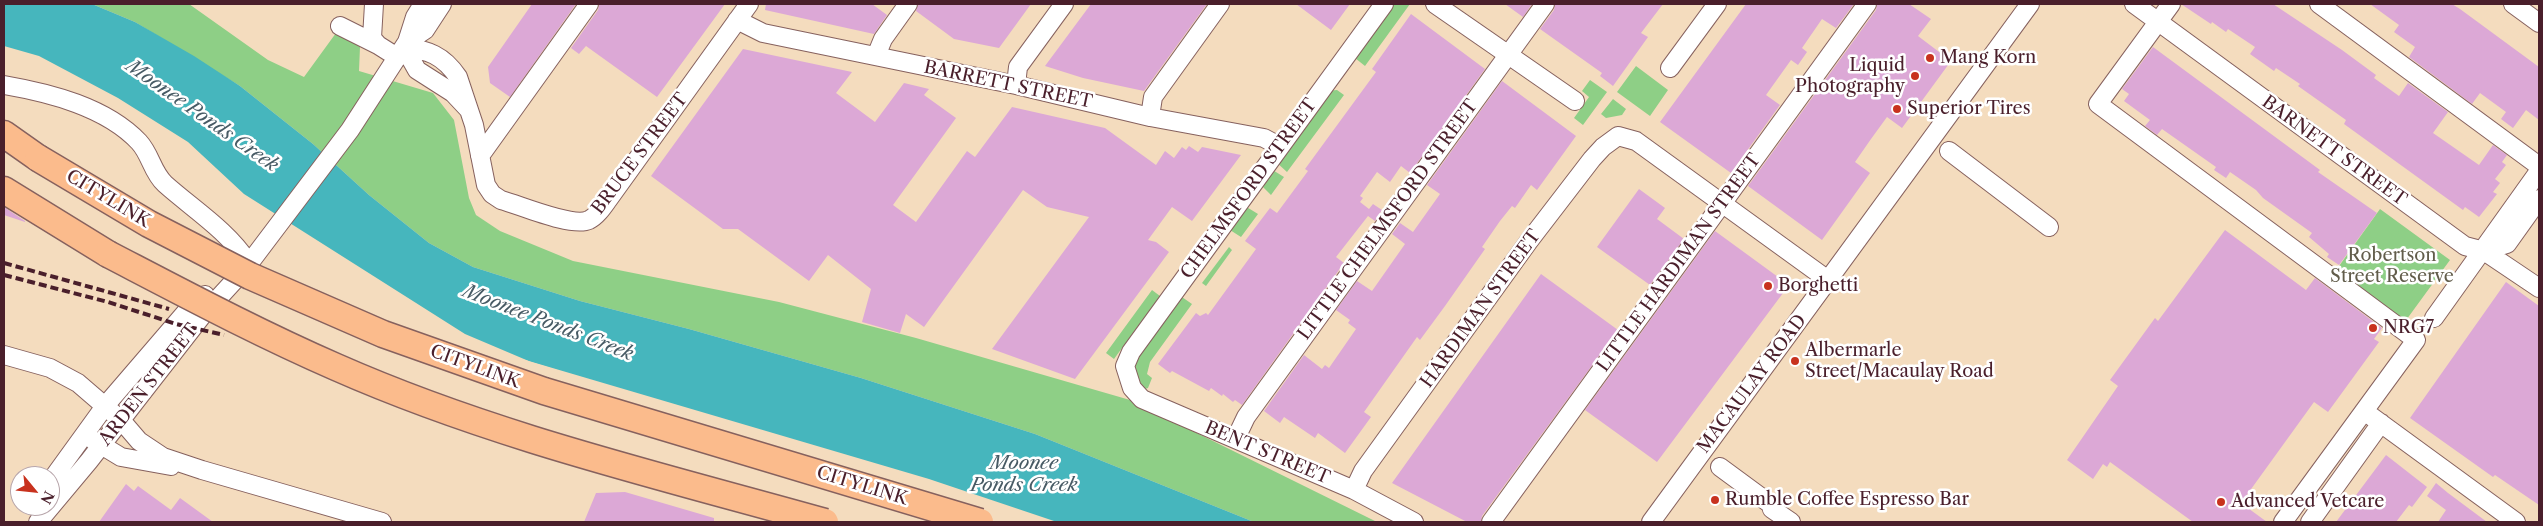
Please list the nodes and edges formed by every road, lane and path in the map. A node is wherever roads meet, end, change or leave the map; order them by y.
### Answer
1 (374, 4) edge
2 (424, 4) edge
3 (442, 4) edge
4 (589, 4) edge
5 (750, 4) edge
6 (908, 4) edge
7 (1064, 4) edge
8 (1220, 4) edge
9 (1384, 4) edge
10 (1435, 4) edge
11 (1545, 4) edge
12 (1717, 4) edge
13 (1867, 4) edge
14 (2030, 4) edge
15 (2134, 4) edge
16 (2172, 4) edge
17 (2318, 4) edge
18 (2513, 4) edge
19 (737, 20) junction
20 (2159, 22) junction
21 (2539, 23) edge
22 (340, 26) dead end
23 (378, 45) junction
24 (403, 49) junction
25 (1508, 55) junction
26 (876, 56) junction
27 (1670, 68) dead end
28 (4, 85) edge
29 (1016, 85) junction
30 (1575, 101) dead end
31 (1150, 117) junction
32 (4, 134) edge
33 (1279, 146) junction
34 (1949, 152) dead end
35 (480, 156) junction
36 (2539, 166) edge
37 (2539, 171) edge
38 (4, 190) edge
39 (2539, 199) edge
40 (1722, 202) junction
41 (2049, 227) dead end
42 (261, 249) junction
43 (2484, 251) junction
44 (248, 262) junction
45 (1828, 280) junction
46 (2539, 288) edge
47 (2434, 318) dead end
48 (4, 355) edge
49 (1127, 378) joint
50 (105, 406) junction
51 (2364, 411) junction
52 (121, 420) junction
53 (2381, 423) junction
54 (84, 433) junction
55 (1236, 438) junction
56 (101, 446) junction
57 (1720, 467) dead end
58 (60, 468) edge
59 (202, 470) junction
60 (1354, 490) junction
61 (38, 522) edge
62 (382, 522) edge
63 (825, 522) edge
64 (980, 522) edge
65 (1414, 522) edge
66 (1491, 522) edge
67 (1650, 522) edge
68 (1791, 522) edge
69 (2282, 522) edge
70 (2310, 522) edge
71 (2516, 522) edge

1 - 23 street
2 - 24 street, ARDEN STREET
3 - 24 street, ARDEN STREET
4 - 35 street
5 - 19 street, BRUCE STREET
6 - 26 street
7 - 29 street
8 - 31 street
9 - 33 street, CHELMSFORD STREET
10 - 25 street
11 - 25 street, LITTLE CHELMSFORD STREET
12 - 27 street
13 - 40 street, LITTLE HARDIMAN STREET
14 - 45 street, MACAULAY ROAD
15 - 20 street, BARNETT STREET
16 - 20 street
17 - 36 street
18 - 21 street
19 - 26 street, BARRETT STREET
19 - 35 street, BRUCE STREET
20 - 43 street, BARNETT STREET
20 - 51 street
22 - 23 street
23 - 24 street
24 - 35 street
24 - 42 street, ARDEN STREET
25 - 30 street
25 - 55 street, LITTLE CHELMSFORD STREET
26 - 29 street, BARRETT STREET
28 - 44 street
29 - 31 street, BARRETT STREET
31 - 33 street, BARRETT STREET
32 - 64 highway, CITYLINK, bridge
33 - 49 street, CHELMSFORD STREET
34 - 41 street
37 - 43 street
38 - 63 highway, bridge
39 - 43 street
40 - 45 street
40 - 60 street, HARDIMAN STREET
40 - 66 street, LITTLE HARDIMAN STREET
42 - 44 street, ARDEN STREET
42 - 52 street, ARDEN STREET
43 - 46 street, BARNETT STREET
43 - 47 street
44 - 50 street, ARDEN STREET
45 - 67 street, MACAULAY ROAD
48 - 50 street
49 - 55 street, BENT STREET
50 - 52 street
50 - 54 street, ARDEN STREET
51 - 53 street
51 - 69 street
52 - 56 street, ARDEN STREET
52 - 59 street
53 - 70 street
53 - 71 street
54 - 56 street
54 - 58 street, ARDEN STREET
55 - 60 street, BENT STREET
56 - 59 street
56 - 61 street, ARDEN STREET
57 - 68 street
59 - 62 street
60 - 65 street, BENT STREET

